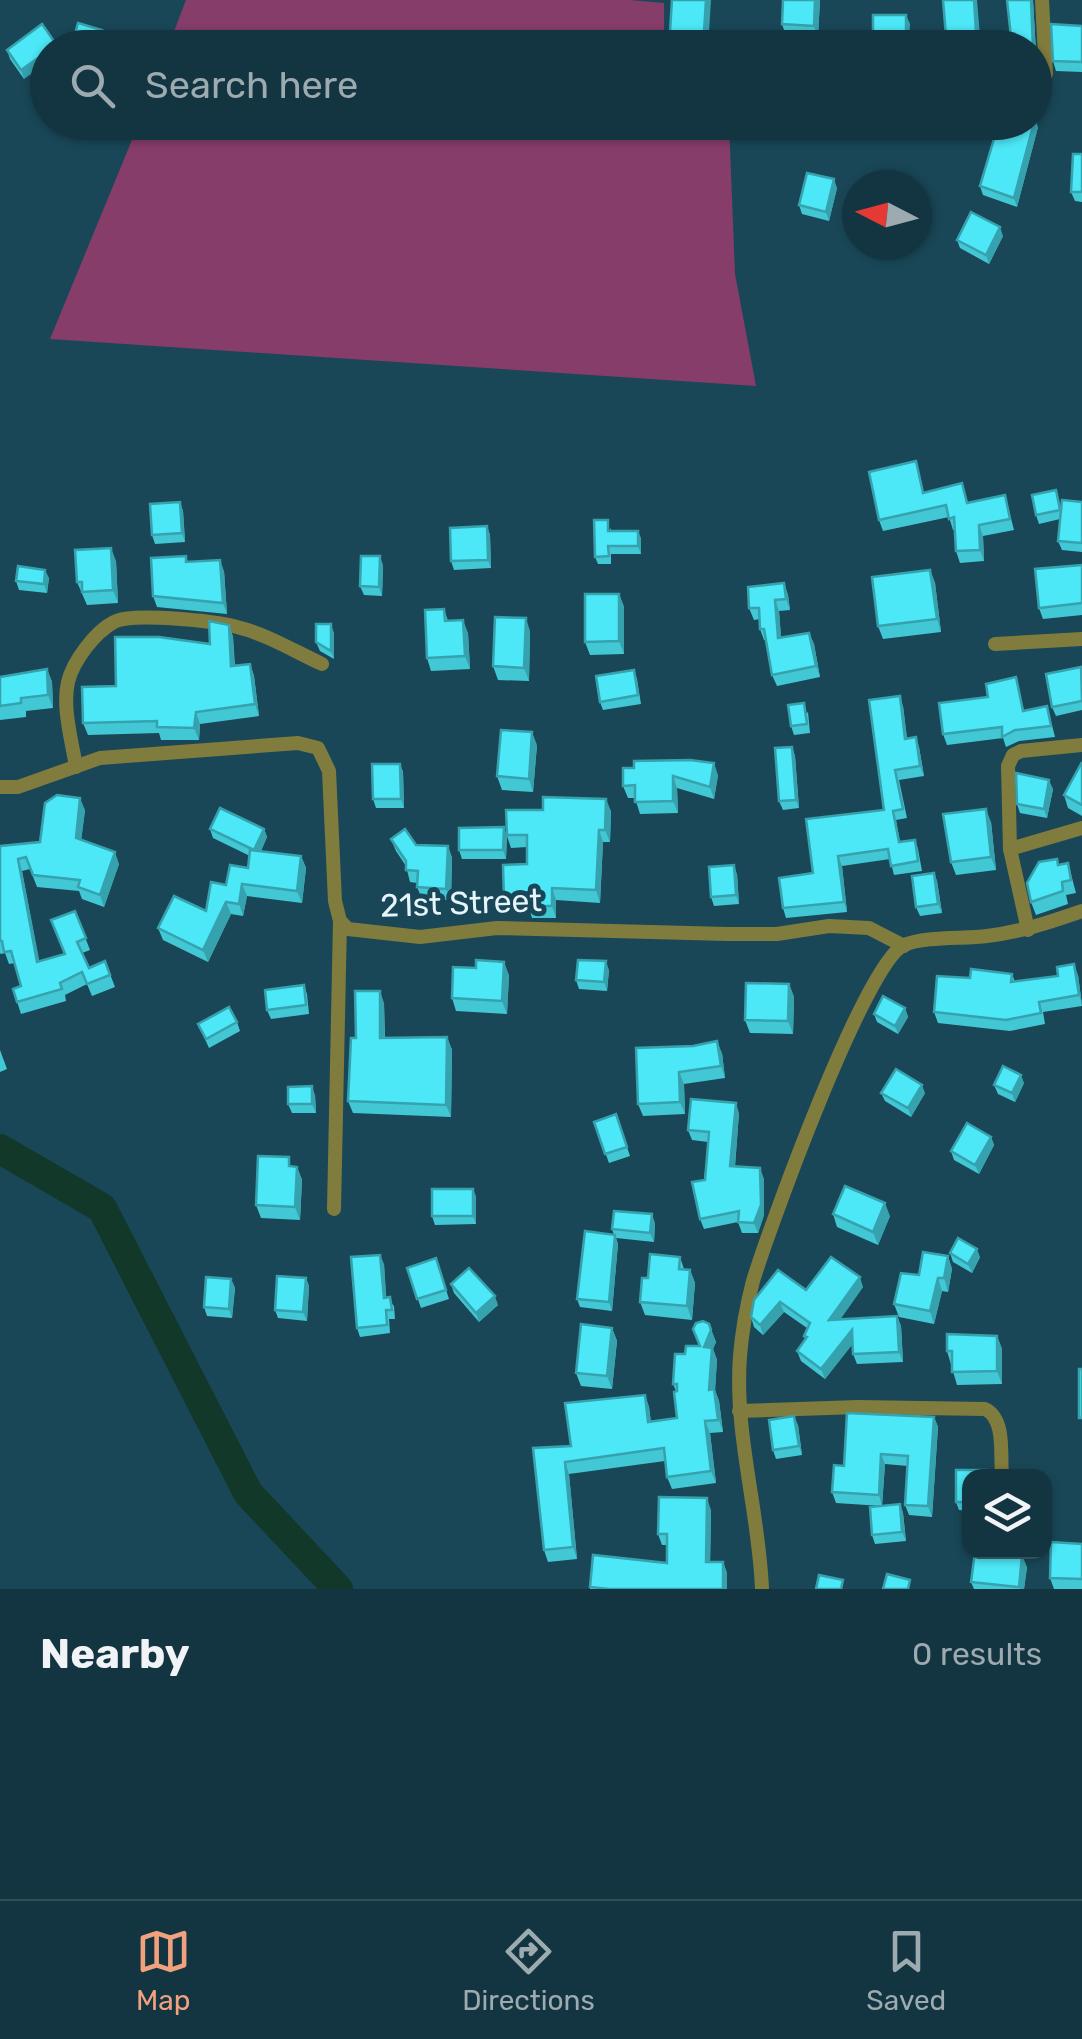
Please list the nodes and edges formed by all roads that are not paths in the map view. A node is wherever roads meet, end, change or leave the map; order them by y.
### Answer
1 (1042, 0) edge
2 (1044, 30) edge
3 (1082, 638) edge
4 (995, 644) dead end
5 (322, 664) dead end
6 (1082, 745) edge
7 (76, 767) junction
8 (0, 788) edge
9 (1082, 828) edge
10 (1010, 848) junction
11 (1082, 911) edge
12 (340, 921) junction
13 (1028, 930) junction
14 (904, 946) junction
15 (334, 1209) dead end
16 (740, 1411) junction
17 (1002, 1469) edge
18 (762, 1589) edge

1 - 2 street
3 - 4 street
5 - 7 street
6 - 10 street
7 - 8 street, 21st Street
7 - 12 street, 21st Street
9 - 10 street
10 - 13 street
11 - 13 street
12 - 14 street, 21st Street
12 - 15 street
13 - 14 street
14 - 16 street
16 - 17 street
16 - 18 street

